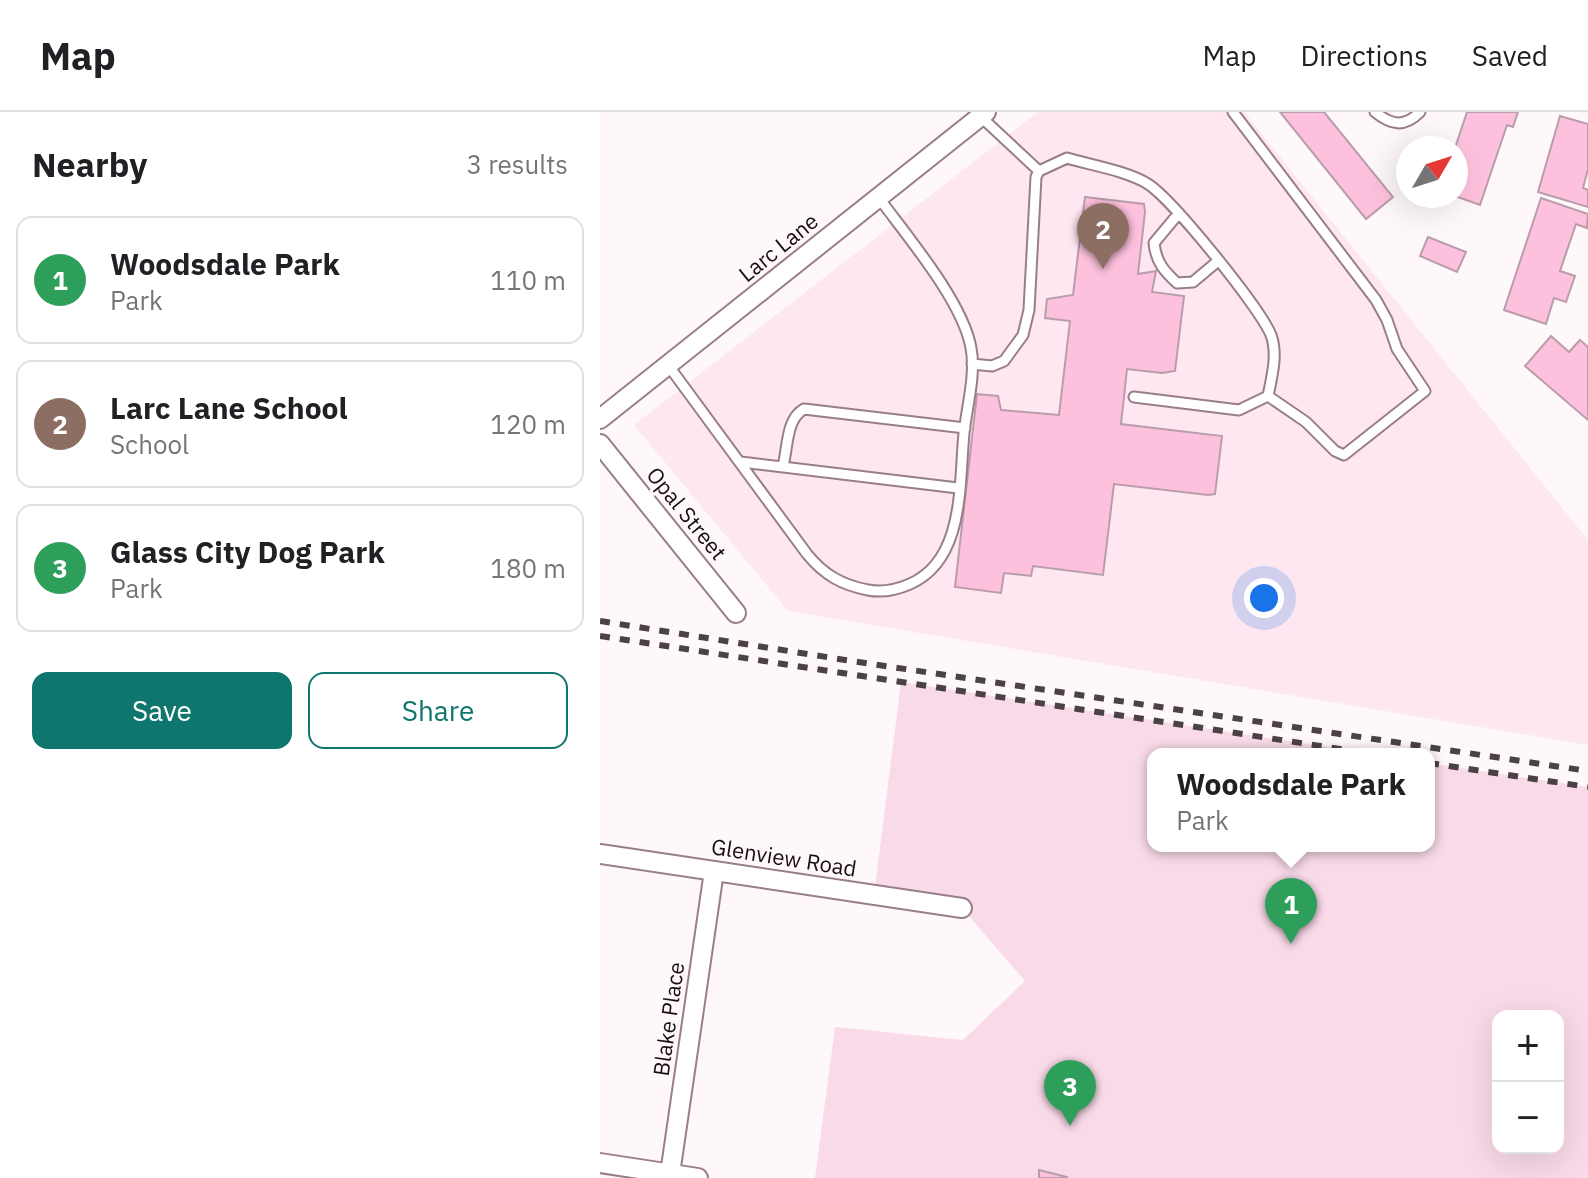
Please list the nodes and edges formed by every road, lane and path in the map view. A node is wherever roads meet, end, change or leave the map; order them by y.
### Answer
1 (1233, 112) edge
2 (1375, 112) edge
3 (1420, 112) edge
4 (981, 113) edge
5 (1039, 171) junction
6 (879, 198) junction
7 (1179, 213) junction
8 (1218, 261) junction
9 (972, 364) junction
10 (668, 365) junction
11 (1268, 396) junction
12 (1134, 397) dead end
13 (600, 419) edge
14 (965, 428) junction
15 (600, 444) edge
16 (741, 462) junction
17 (783, 466) junction
18 (958, 488) junction
19 (736, 613) dead end
20 (600, 854) edge
21 (714, 871) junction
22 (962, 908) dead end
23 (600, 1163) edge
24 (670, 1174) junction
25 (698, 1178) edge

1 - 11 lane
2 - 3 lane
4 - 5 lane
4 - 6 street, Larc Lane
5 - 7 lane
5 - 9 lane
6 - 9 lane
6 - 10 street, Larc Lane
7 - 8 lane
7 - 8 lane
8 - 11 lane
9 - 14 lane
10 - 13 street, Larc Lane
10 - 16 lane
11 - 12 lane
14 - 17 lane
14 - 18 lane
15 - 19 street, Opal Street
16 - 17 lane
16 - 18 lane
17 - 18 lane
20 - 21 street, Glenview Road
21 - 22 street, Glenview Road
21 - 24 street, Blake Place
23 - 24 street
24 - 25 street

